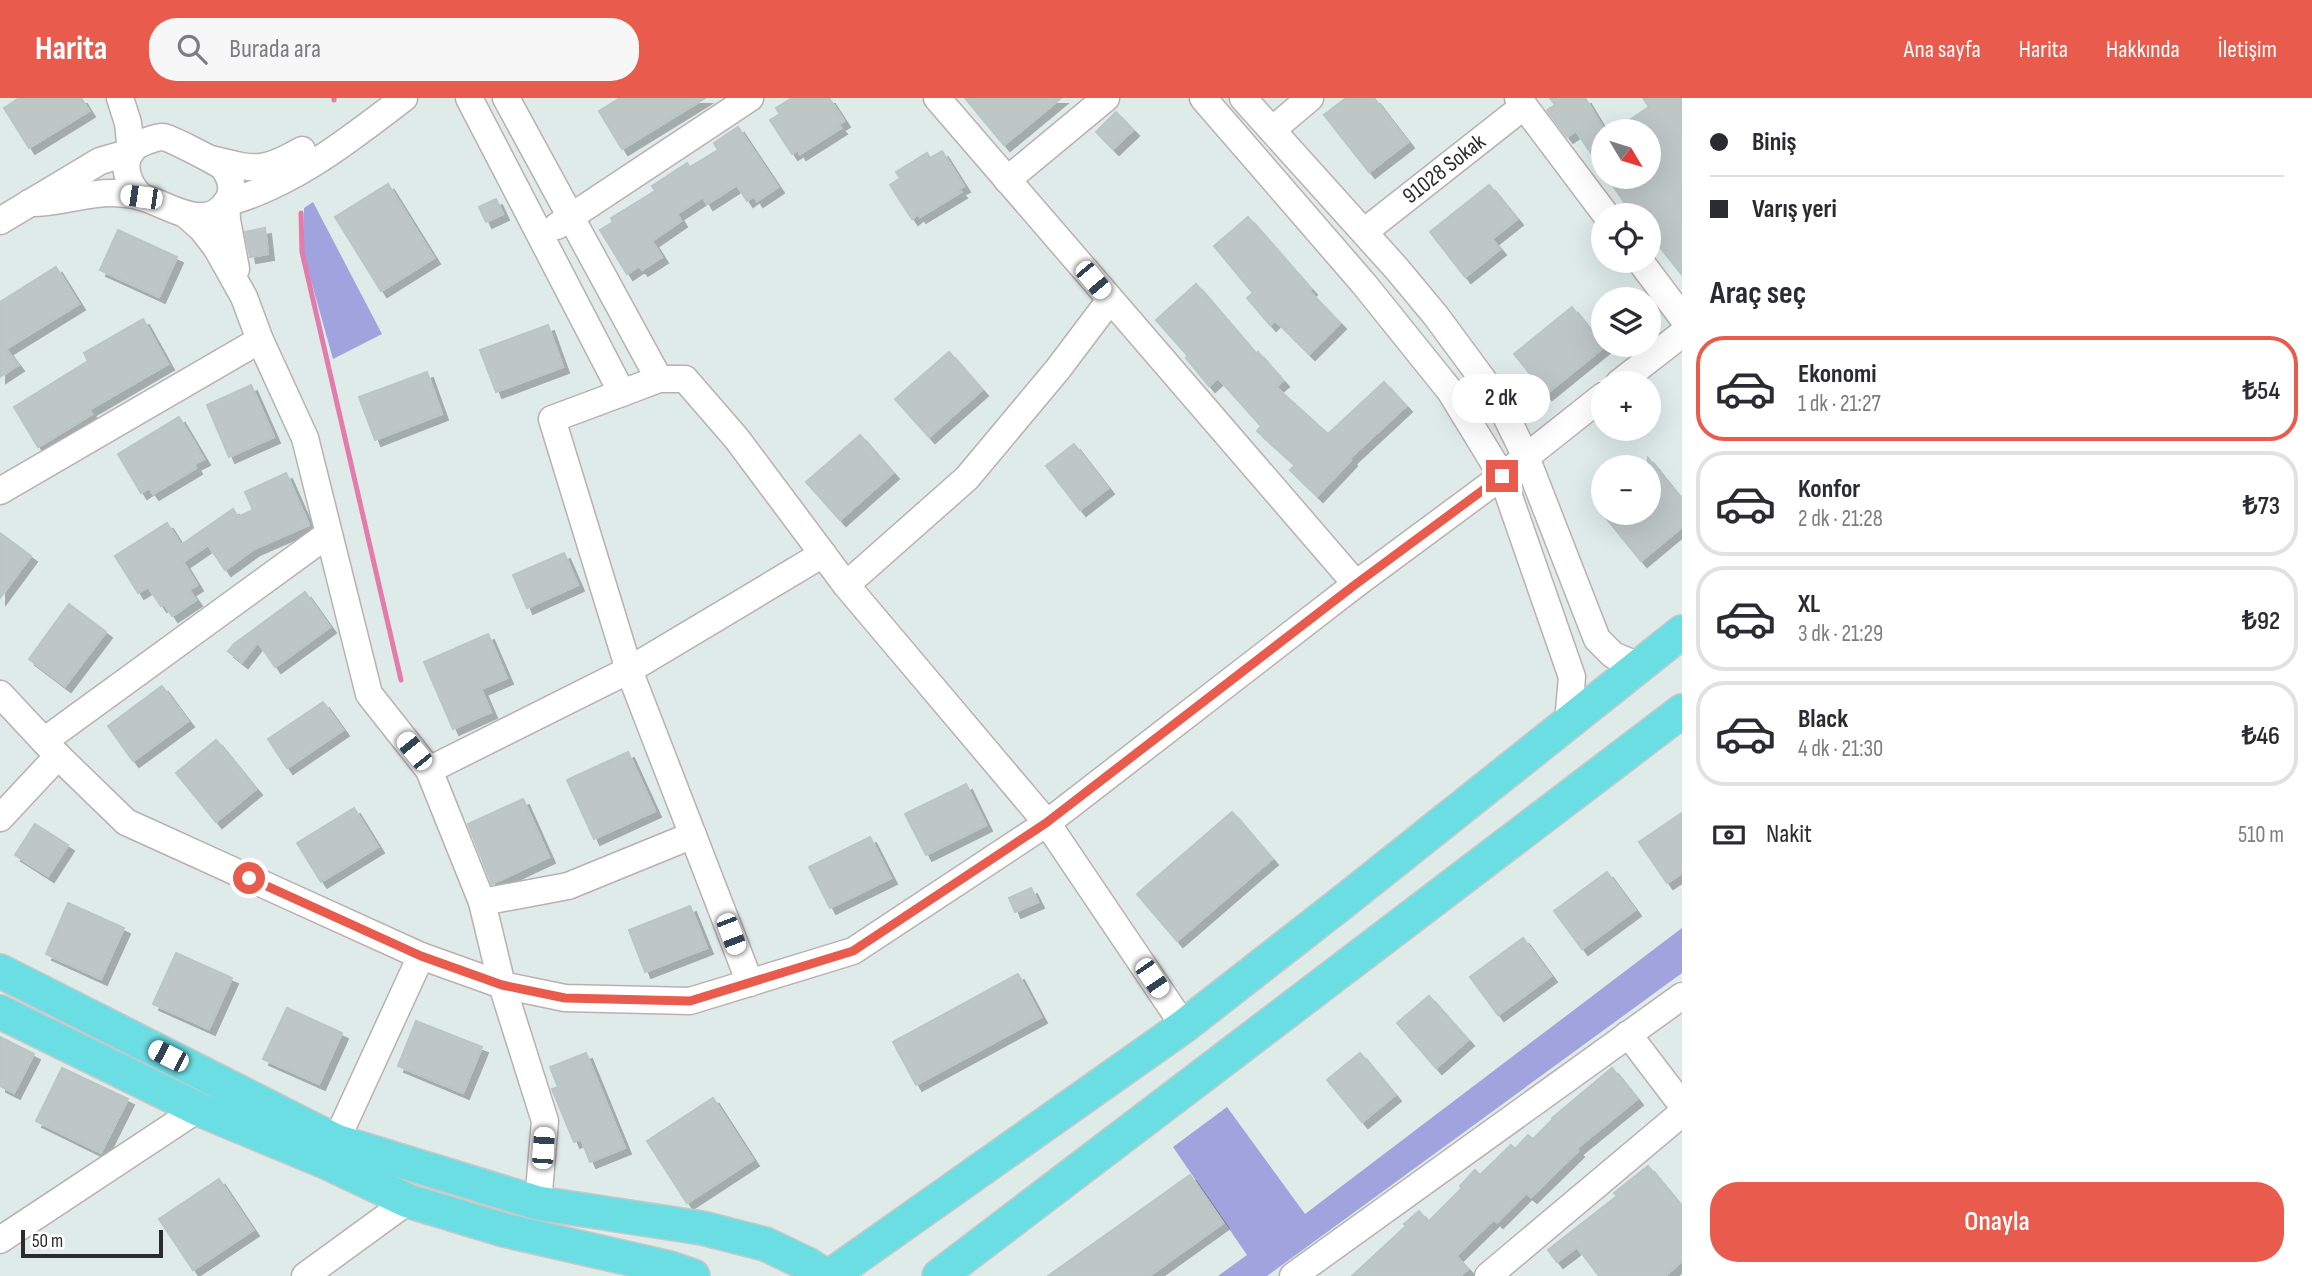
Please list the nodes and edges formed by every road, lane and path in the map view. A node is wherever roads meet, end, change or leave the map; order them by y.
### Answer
1 (121, 98) edge
2 (390, 98) edge
3 (404, 98) edge
4 (470, 98) edge
5 (506, 98) edge
6 (750, 98) edge
7 (937, 98) edge
8 (1106, 98) edge
9 (1203, 98) edge
10 (1243, 98) edge
11 (1310, 98) edge
12 (1521, 102) edge
13 (1272, 130) junction
14 (163, 137) junction
15 (131, 152) junction
16 (211, 159) junction
17 (1007, 180) junction
18 (141, 197) junction
19 (29, 203) junction
20 (226, 203) junction
21 (1597, 203) edge
22 (185, 214) junction
23 (570, 217) junction
24 (0, 221) edge
25 (1364, 232) junction
26 (541, 236) junction
27 (1649, 273) edge
28 (244, 298) junction
29 (1110, 300) junction
30 (1682, 317) edge
31 (1682, 334) edge
32 (260, 340) junction
33 (1634, 371) edge
34 (659, 379) junction
35 (622, 393) junction
36 (1591, 406) edge
37 (1526, 457) junction
38 (1502, 476) junction
39 (0, 491) edge
40 (327, 535) junction
41 (823, 554) junction
42 (1356, 584) junction
43 (846, 585) junction
44 (1682, 632) edge
45 (1639, 666) junction
46 (629, 670) junction
47 (0, 694) edge
48 (1682, 711) edge
49 (1568, 722) junction
50 (51, 748) junction
51 (429, 770) junction
52 (0, 818) edge
53 (1046, 823) junction
54 (693, 835) junction
55 (482, 902) junction
56 (421, 956) junction
57 (0, 971) edge
58 (750, 983) junction
59 (502, 985) junction
60 (1682, 996) edge
61 (0, 1012) edge
62 (1184, 1026) junction
63 (1628, 1034) junction
64 (1682, 1105) edge
65 (198, 1109) junction
66 (1682, 1113) edge
67 (336, 1141) junction
68 (408, 1201) junction
69 (538, 1203) junction
70 (0, 1240) edge
71 (867, 1250) junction
72 (784, 1253) junction
73 (1304, 1273) edge
74 (305, 1276) edge
75 (694, 1276) edge
76 (828, 1276) edge
77 (939, 1276) edge
78 (1488, 1276) edge

1 - 14 street
1 - 15 street
2 - 16 street
3 - 20 street
4 - 26 street
5 - 23 street
6 - 23 street
7 - 17 street
8 - 17 street
9 - 38 street
10 - 13 street
11 - 13 street
12 - 21 street
12 - 25 street, 91028 Sokak
13 - 25 street
14 - 15 street
14 - 16 street
15 - 18 street
15 - 19 street
16 - 20 street
17 - 29 street
18 - 19 street
18 - 22 street
19 - 24 street
20 - 22 street
20 - 28 street
22 - 28 street
23 - 26 street
23 - 34 street
25 - 37 street
26 - 35 street
27 - 30 street
28 - 32 street
29 - 42 street
29 - 43 street
31 - 33 street
32 - 39 street
32 - 40 street
34 - 35 street
34 - 41 street
35 - 46 street
36 - 37 street
37 - 38 street
37 - 45 street
38 - 42 street
38 - 49 street
40 - 50 street
40 - 51 street
41 - 43 street
41 - 46 street
42 - 53 street
43 - 53 street
44 - 45 main road
45 - 49 main road
46 - 51 street
46 - 54 street
47 - 50 street
48 - 77 main road
49 - 62 main road
50 - 52 street
50 - 56 street
51 - 55 street
53 - 58 street
53 - 62 street
54 - 55 street
54 - 58 street
55 - 59 street
56 - 59 street
56 - 67 street
57 - 67 main road
58 - 59 street
59 - 69 street
60 - 63 street
61 - 65 main road
62 - 71 main road
63 - 64 street
63 - 73 street
65 - 68 main road
65 - 70 street
66 - 78 street
67 - 69 main road
68 - 74 street
68 - 75 main road
69 - 72 main road
71 - 72 main road
71 - 76 main road
72 - 76 main road

